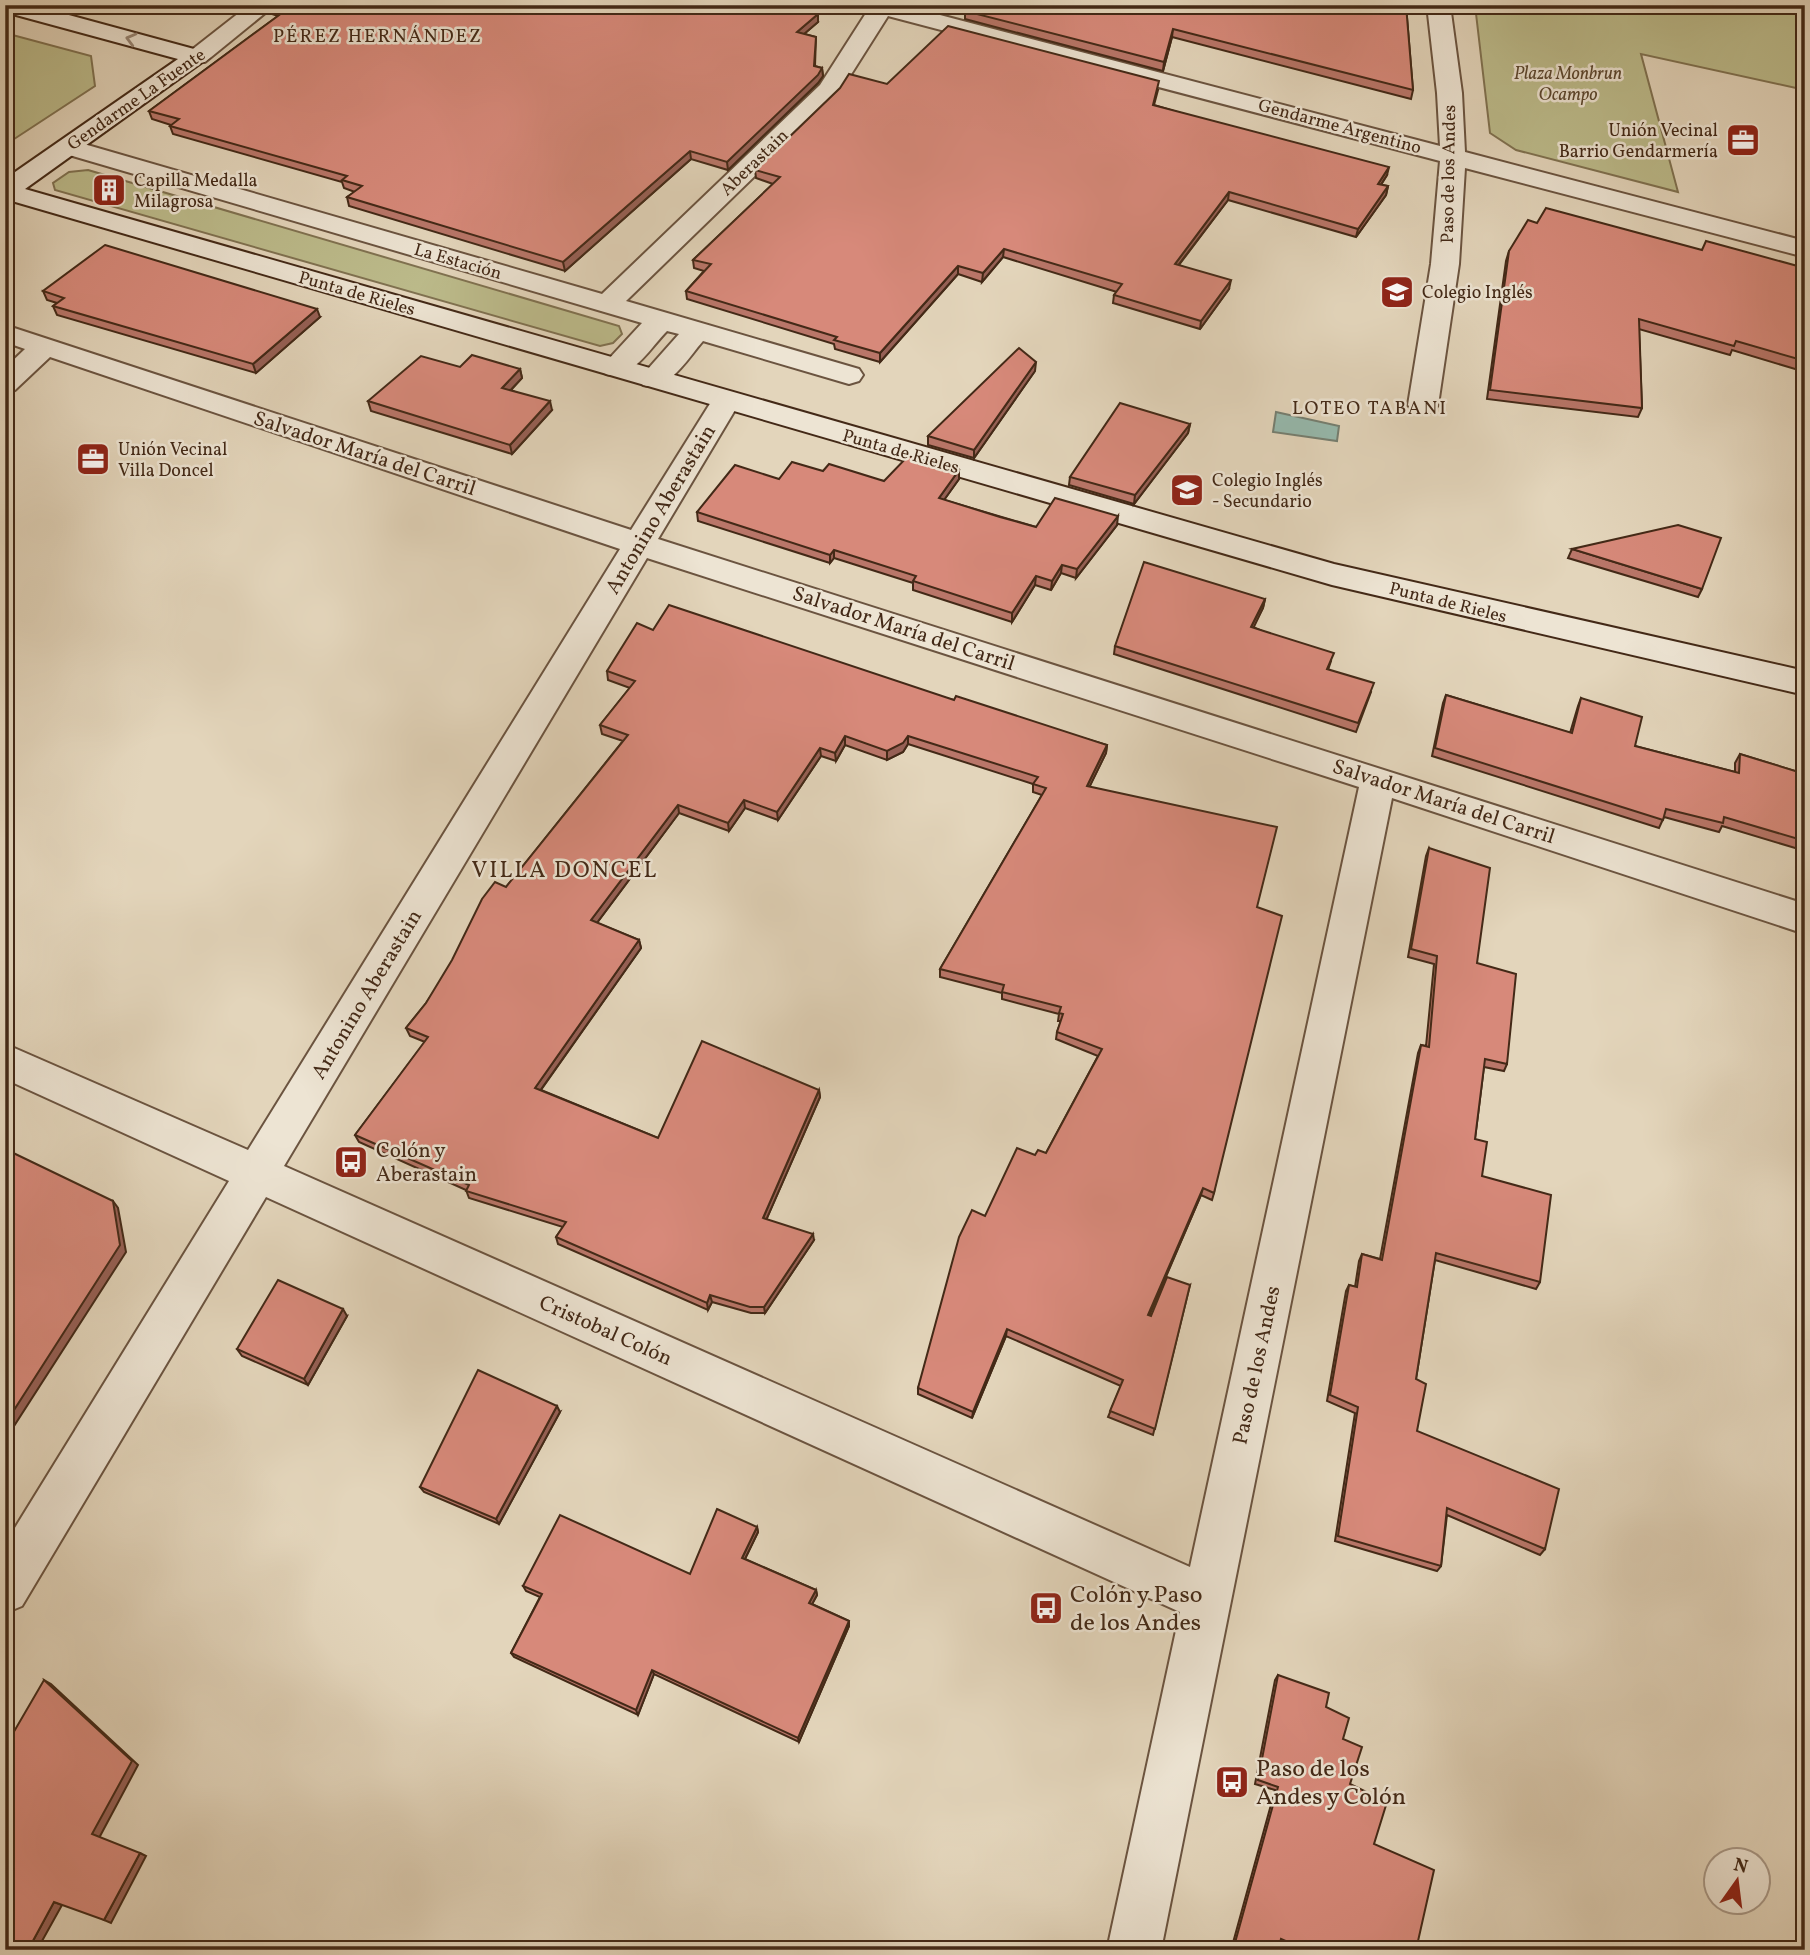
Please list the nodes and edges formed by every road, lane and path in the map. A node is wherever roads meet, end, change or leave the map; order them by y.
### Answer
1 (5, 5) edge
2 (264, 5) edge
3 (1438, 5) edge
4 (879, 6) edge
5 (197, 57) junction
6 (68, 148) junction
7 (1451, 155) junction
8 (5, 191) edge
9 (1805, 249) edge
10 (607, 304) junction
11 (661, 320) junction
12 (697, 331) junction
13 (5, 333) edge
14 (45, 346) junction
15 (616, 368) junction
16 (849, 375) dead end
17 (653, 379) junction
18 (5, 384) edge
19 (726, 400) junction
20 (1423, 405) dead end
21 (639, 544) junction
22 (1805, 683) edge
23 (1378, 780) junction
24 (1805, 919) edge
25 (5, 1061) edge
26 (257, 1174) junction
27 (5, 1589) edge
28 (1207, 1599) junction
29 (1134, 1950) edge

5 -> 1 street
2 - 5 street, Gendarme La Fuente
3 - 7 street, Paso de los Andes
4 - 7 street, Gendarme Argentino
4 - 10 street, Aberastain
5 - 6 street, Gendarme La Fuente
6 - 8 street, Gendarme La Fuente
6 - 10 street, La Estación
7 - 9 street, Gendarme Argentino
7 - 20 street, Paso de los Andes
8 - 15 street, Punta de Rieles
10 - 11 street, La Estación
11 - 12 street, La Estación
11 - 15 street
12 - 16 street, La Estación
12 - 17 street
13 - 14 street, Salvador María del Carril
14 - 18 street
14 - 21 street, Salvador María del Carril
15 - 17 street, Punta de Rieles
17 - 19 street, Punta de Rieles
19 - 21 street, Antonino Aberastain
19 - 22 street, Punta de Rieles
21 - 23 street, Salvador María del Carril
21 - 26 street, Antonino Aberastain
23 - 24 street, Salvador María del Carril
23 - 28 street, Paso de los Andes
25 - 26 street, Cristobal Colón
26 - 27 street, Antonino Aberastain
26 - 28 street, Cristobal Colón
28 - 29 street, Paso de los Andes

